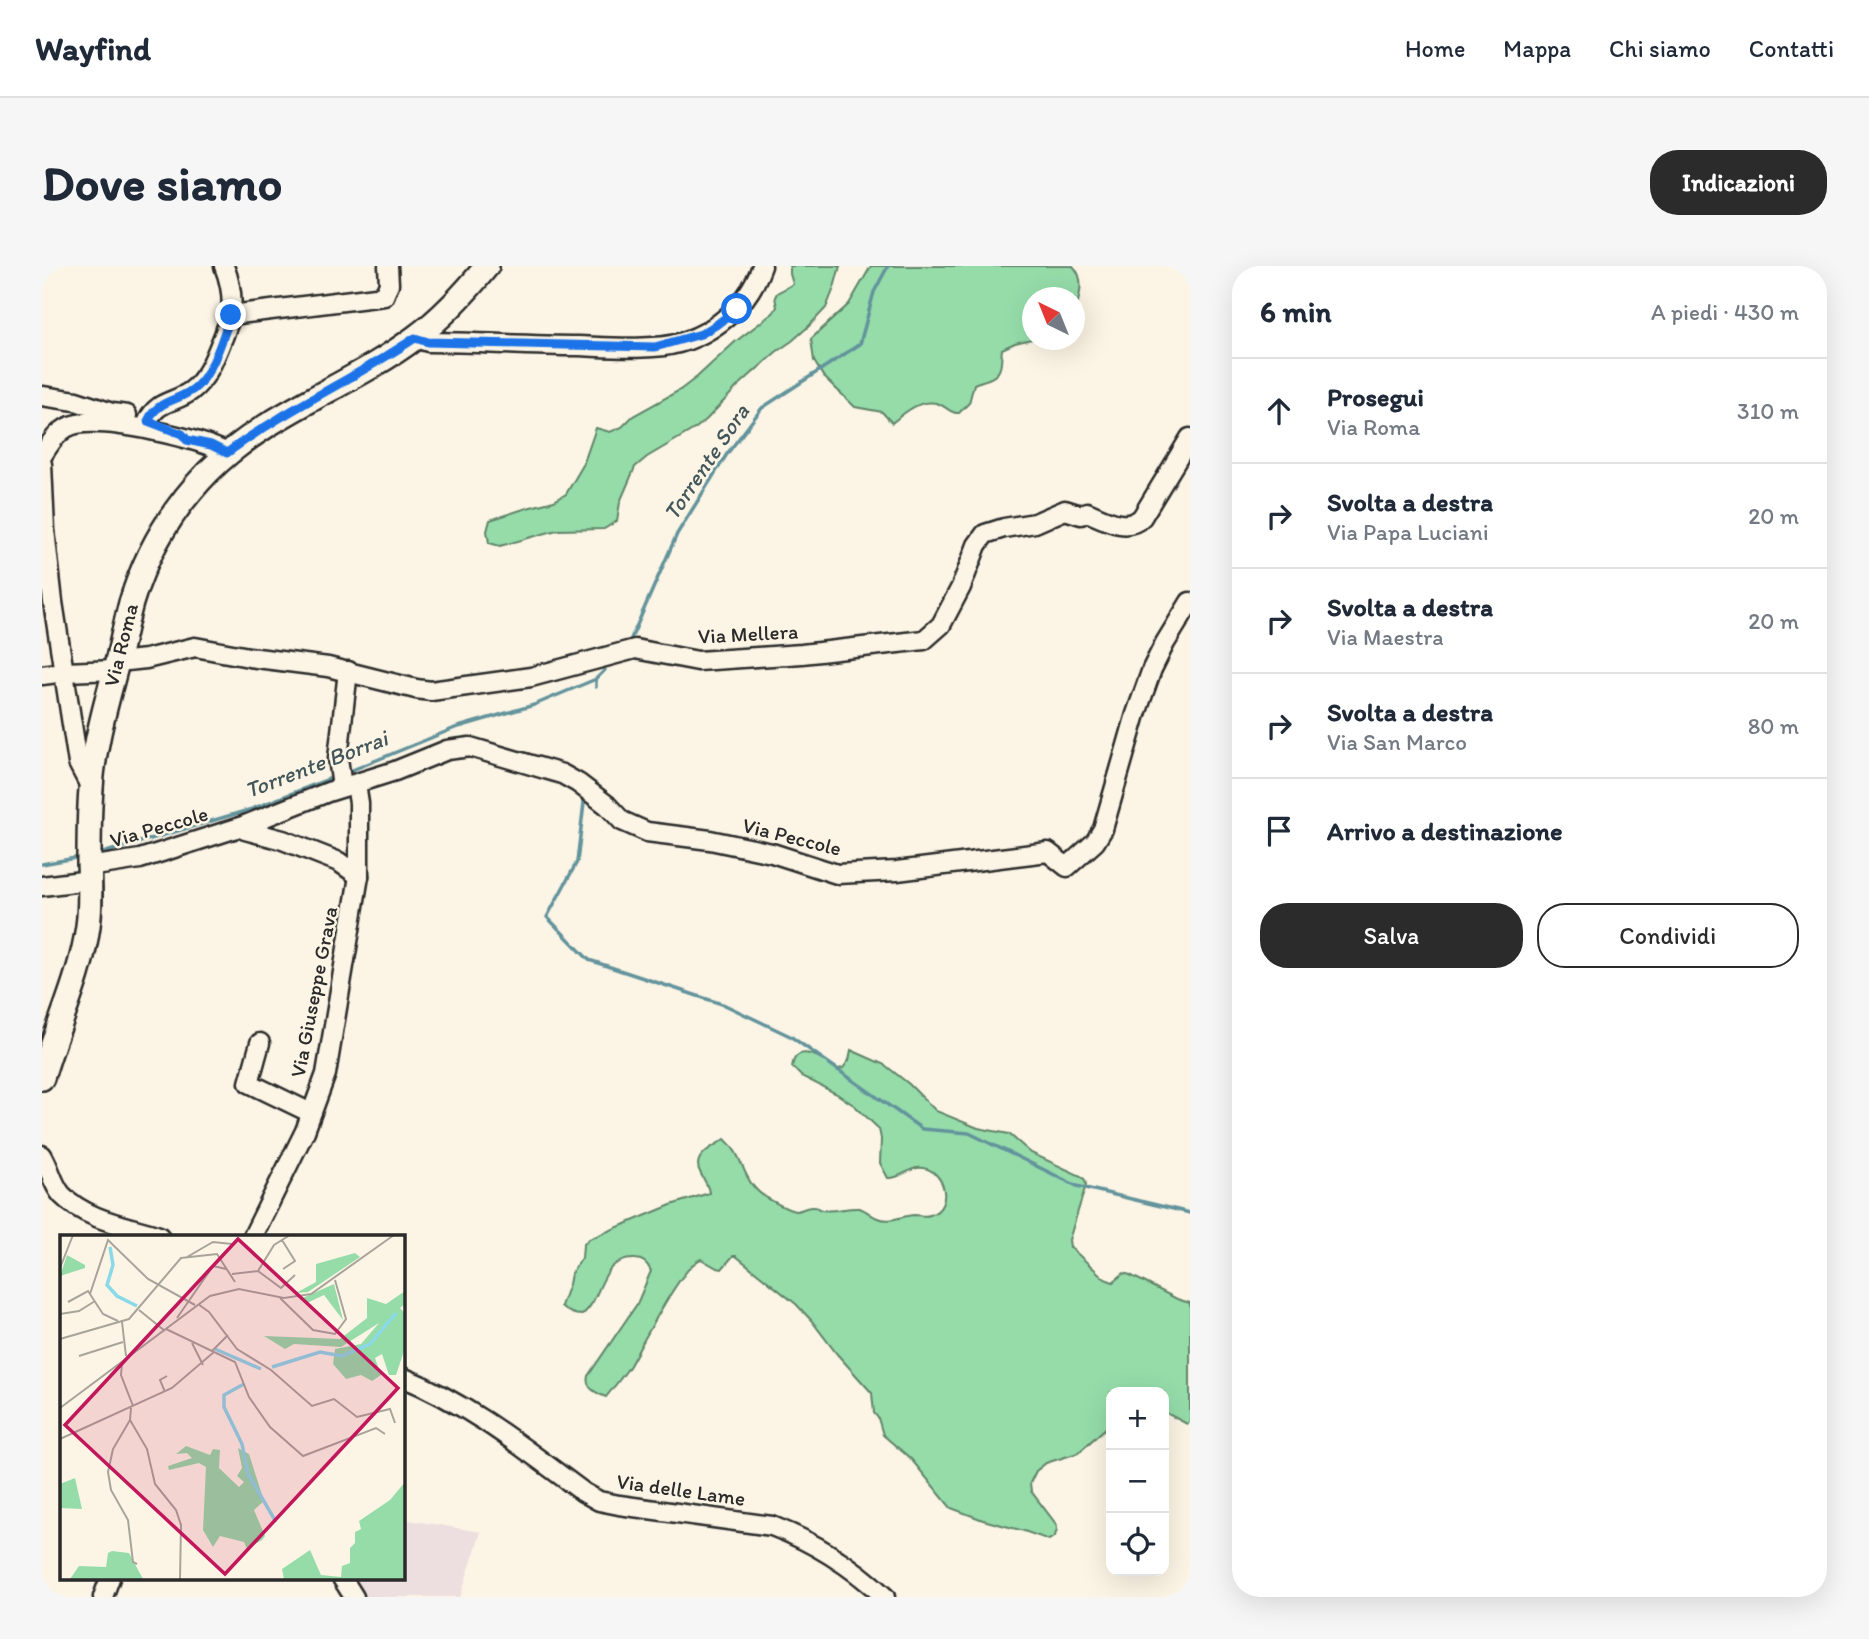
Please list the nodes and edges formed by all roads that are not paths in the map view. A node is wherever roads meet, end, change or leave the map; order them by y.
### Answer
1 (224, 266) edge
2 (388, 266) edge
3 (487, 266) edge
4 (762, 266) edge
5 (231, 315) junction
6 (415, 338) junction
7 (42, 396) edge
8 (148, 421) junction
9 (1190, 438) edge
10 (187, 440) junction
11 (227, 453) junction
12 (42, 456) edge
13 (42, 464) edge
14 (1190, 602) edge
15 (116, 665) junction
16 (348, 671) junction
17 (65, 672) junction
18 (42, 675) edge
19 (346, 783) junction
20 (91, 788) junction
21 (240, 827) junction
22 (89, 870) junction
23 (359, 876) junction
24 (42, 886) edge
25 (260, 1043) dead end
26 (42, 1078) edge
27 (311, 1113) junction
28 (42, 1155) edge
29 (153, 1235) edge
30 (254, 1235) edge
31 (404, 1378) edge
32 (109, 1580) edge
33 (343, 1580) edge
34 (103, 1597) edge
35 (354, 1597) edge
36 (885, 1597) edge

1 - 5 street
2 - 5 street
3 - 6 main road, Via Roma
4 - 6 street
5 - 8 street
6 - 11 main road, Via Roma
7 - 8 street
8 - 10 street
9 - 16 street, Via Mellera
10 - 11 street
10 - 12 street
11 - 15 main road, Via Roma
13 - 17 street
14 - 19 street, Via Peccole
15 - 16 street, Via Mellera
15 - 17 street, Via Mellera
15 - 20 main road, Via Roma
16 - 19 street, Via Giuseppe Grava
17 - 18 street, Via Mellera
17 - 20 street
19 - 21 street, Via Peccole
19 - 23 street, Via Giuseppe Grava
20 - 22 main road, Via Roma
21 - 22 street, Via Peccole
21 - 23 street, Via Peccole
22 - 24 street, Via Peccole
22 - 26 main road, Via Roma
23 - 27 street, Via Giuseppe Grava
25 - 27 street
27 - 30 street, Via Giuseppe Grava
28 - 29 street
31 - 36 street, Via delle Lame
32 - 34 street
33 - 35 street

